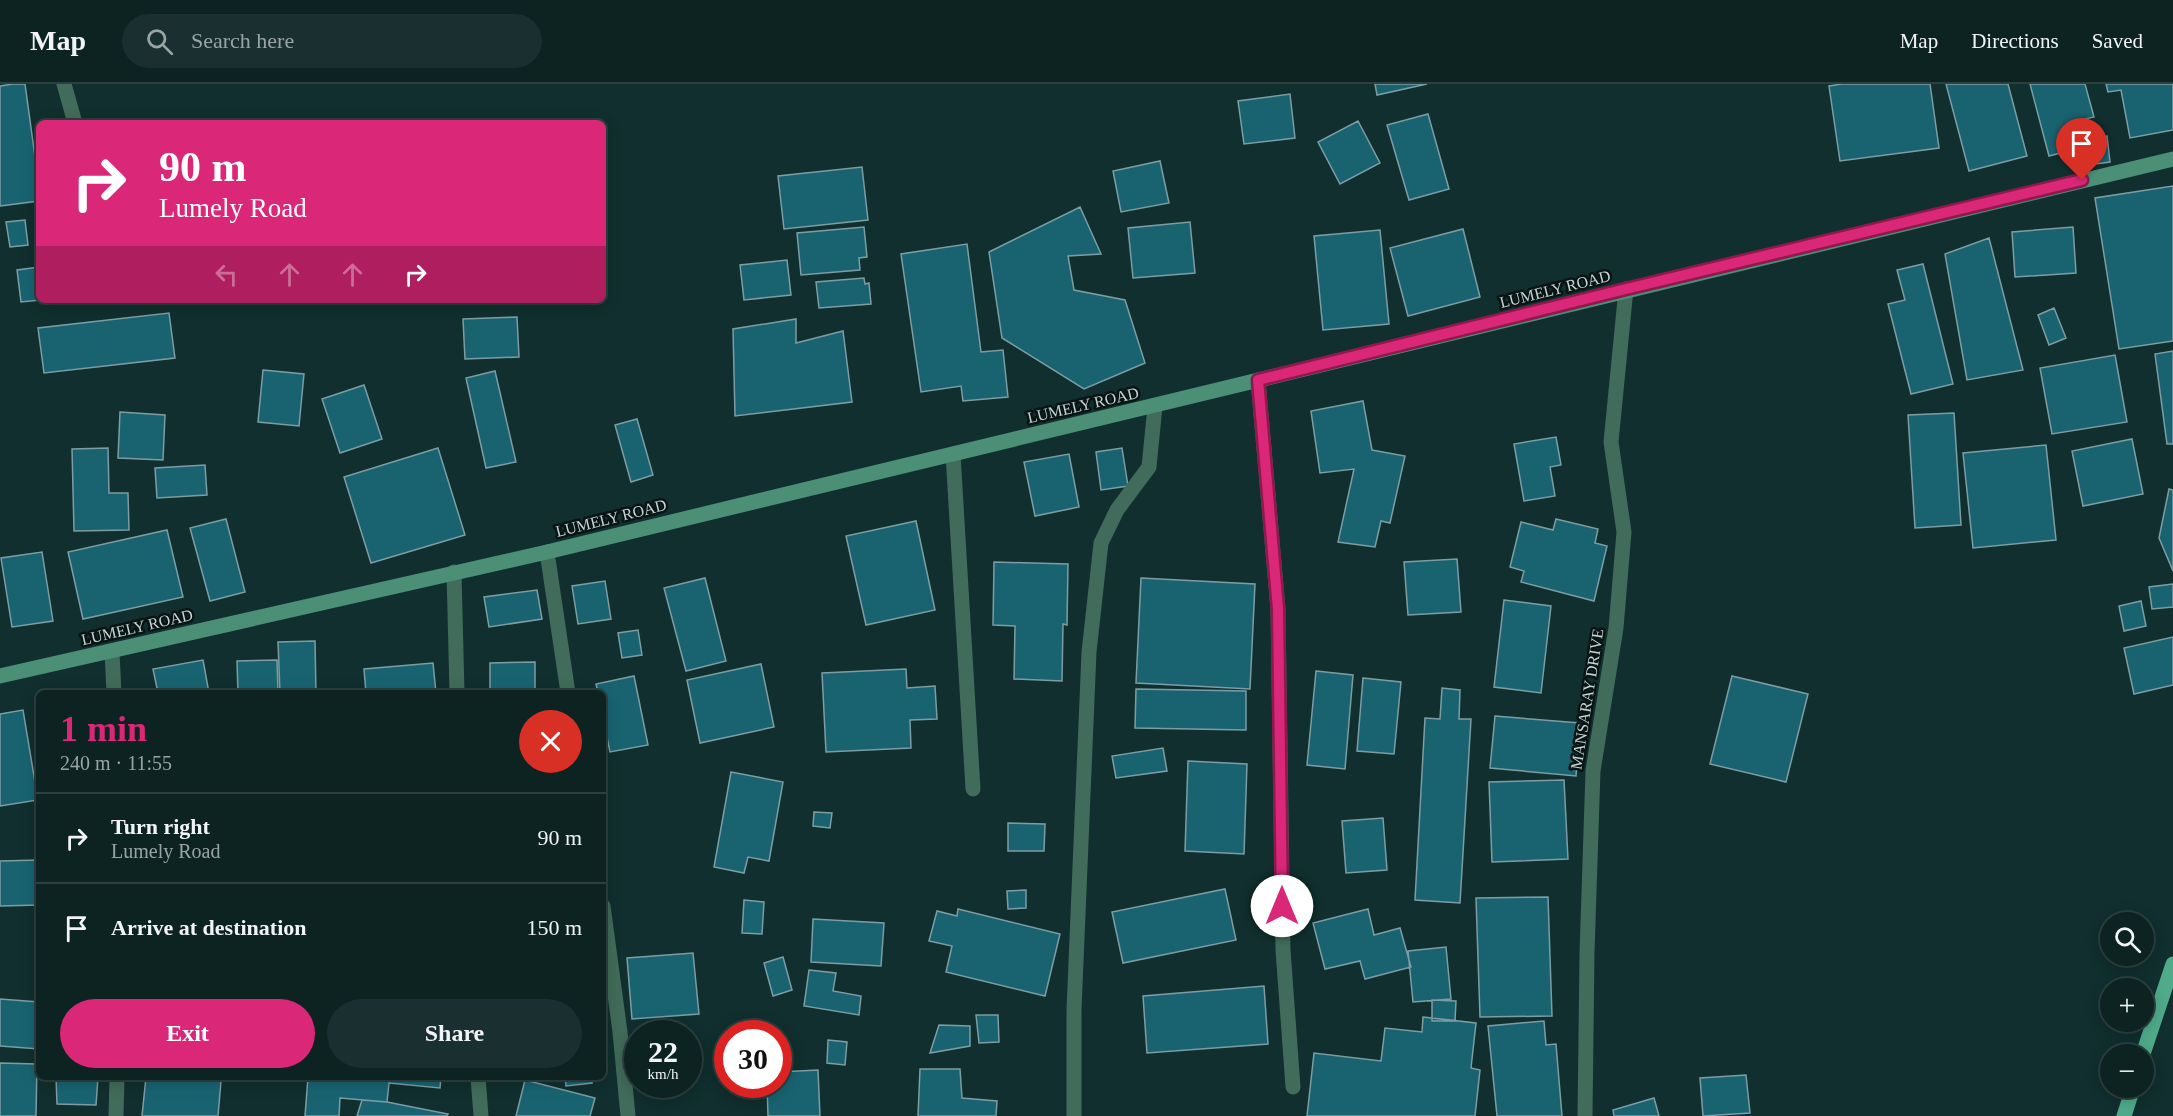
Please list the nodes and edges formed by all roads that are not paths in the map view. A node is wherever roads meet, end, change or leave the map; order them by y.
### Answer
1 (64, 84) edge
2 (74, 120) edge
3 (2173, 159) edge
4 (1626, 289) junction
5 (1258, 380) junction
6 (1155, 406) junction
7 (953, 454) junction
8 (547, 552) junction
9 (454, 572) junction
10 (112, 652) junction
11 (0, 676) edge
12 (114, 690) edge
13 (457, 690) edge
14 (568, 690) edge
15 (973, 789) dead end
16 (606, 928) edge
17 (2173, 964) edge
18 (2147, 1044) edge
19 (117, 1080) edge
20 (478, 1080) edge
21 (1293, 1087) dead end
22 (2130, 1098) edge
23 (116, 1116) edge
24 (481, 1116) edge
25 (628, 1116) edge
26 (1074, 1116) edge
27 (1586, 1116) edge
28 (2124, 1116) edge

1 - 2 street
3 - 4 street, LUMELY ROAD
4 - 5 street, LUMELY ROAD
4 - 27 street, MANSARAY DRIVE
5 - 6 street, LUMELY ROAD
5 - 21 street
6 - 7 street, LUMELY ROAD
6 - 26 street
7 - 8 street, LUMELY ROAD
7 - 15 street
8 - 9 street, LUMELY ROAD
8 - 14 street
9 - 10 street, LUMELY ROAD
9 - 13 street
10 - 11 street, LUMELY ROAD
10 - 12 street
16 - 25 street
17 - 18 main road
19 - 23 street
20 - 24 street
22 - 28 main road

